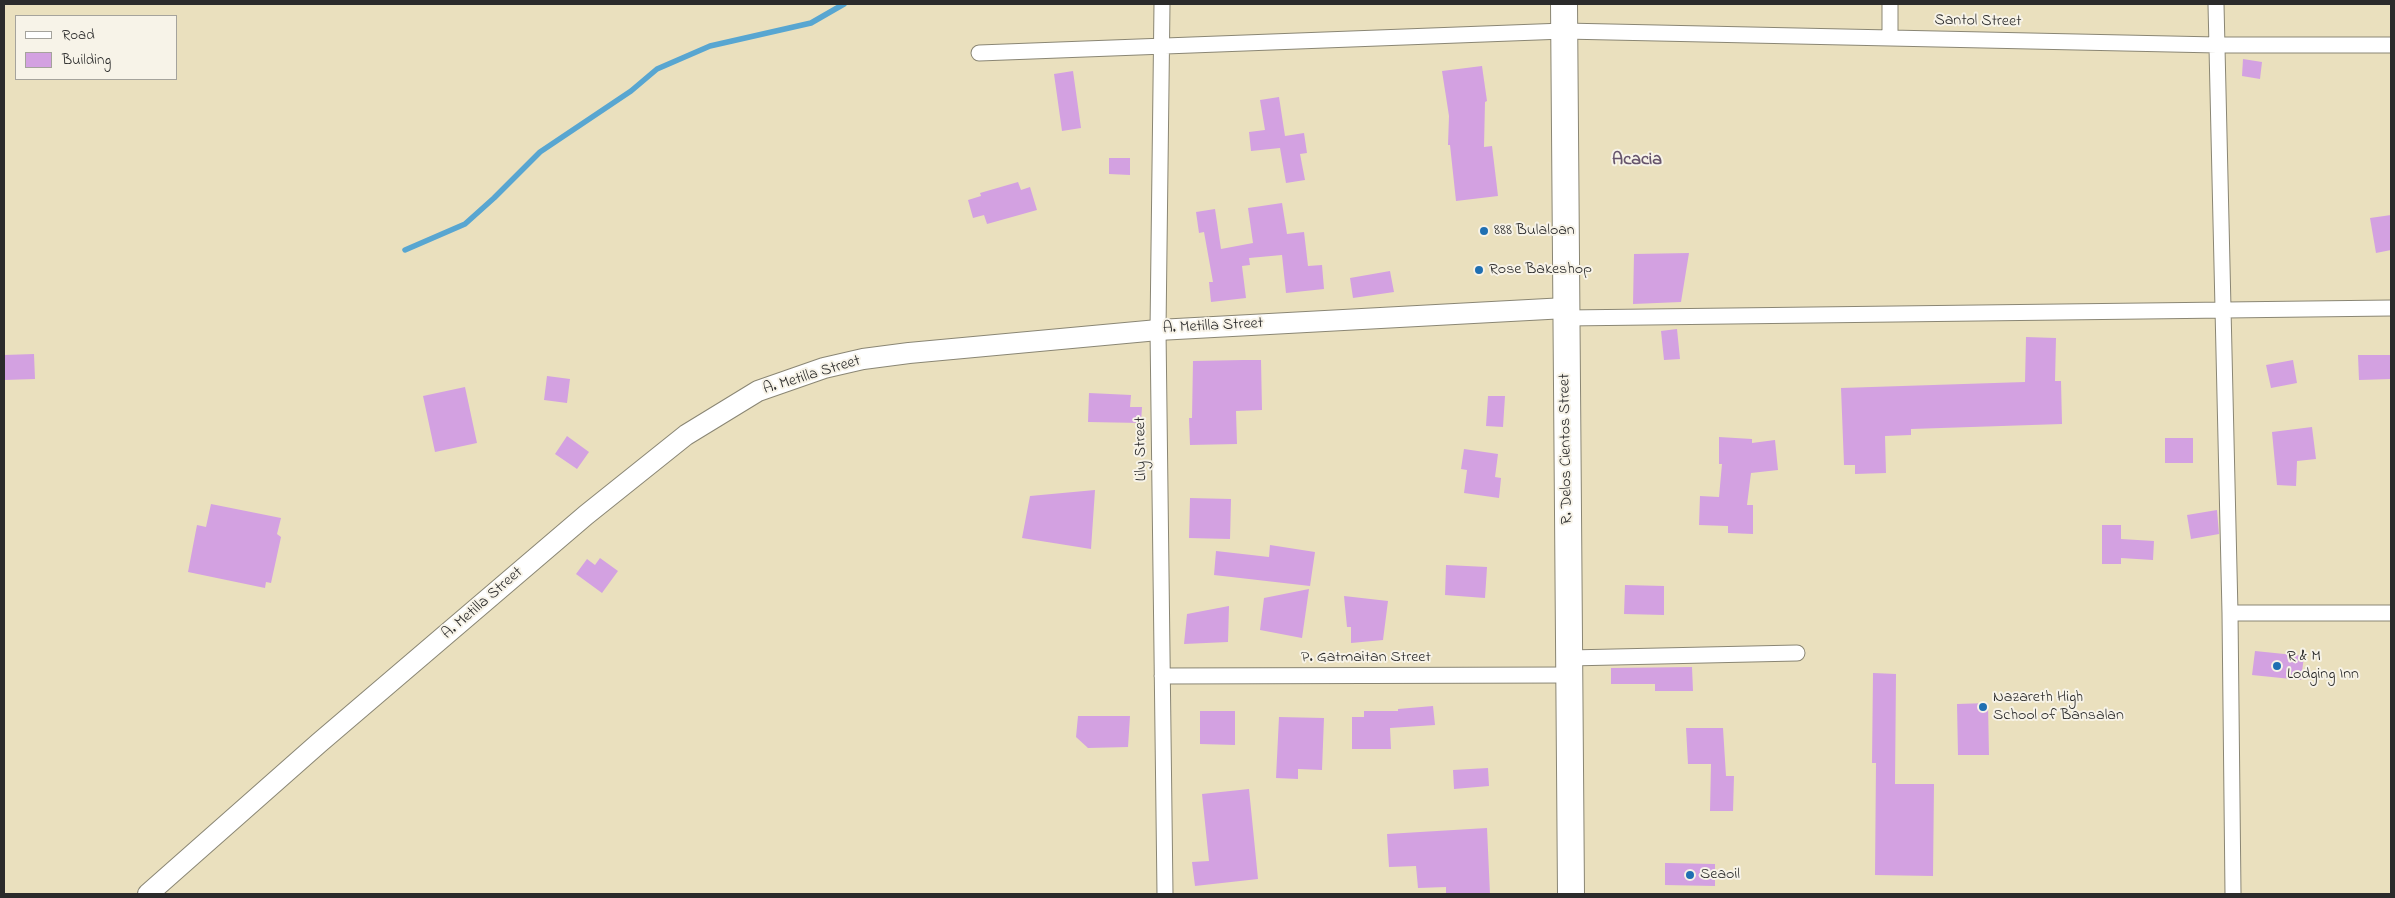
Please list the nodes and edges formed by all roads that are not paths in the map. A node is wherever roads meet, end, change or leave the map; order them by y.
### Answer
1 (1162, 4) edge
2 (1564, 4) edge
3 (1890, 4) edge
4 (2216, 4) edge
5 (1564, 31) junction
6 (1890, 38) junction
7 (2217, 45) junction
8 (2391, 45) edge
9 (1161, 46) junction
10 (979, 53) dead end
11 (2391, 308) edge
12 (2223, 310) junction
13 (1566, 313) junction
14 (1158, 330) junction
15 (2230, 613) junction
16 (2391, 613) edge
17 (1797, 653) dead end
18 (1569, 667) junction
19 (1162, 676) junction
20 (148, 894) edge
21 (1165, 894) edge
22 (1571, 894) edge
23 (2233, 894) edge

1 - 9 street, Lily Street
2 - 5 highway, R. Delos Cientos Street
3 - 6 street
4 - 7 street
5 - 6 street, Santol Street
5 - 9 street, Santol Street
5 - 13 highway, R. Delos Cientos Street
6 - 7 street, Santol Street
7 - 8 street, Santol Street
7 - 12 street
9 - 10 street, Santol Street
9 - 14 street, Lily Street
11 - 12 street
12 - 13 street
12 - 15 street
13 - 14 main road, A. Metilla Street
13 - 18 highway, R. Delos Cientos Street
14 - 19 street, Lily Street
14 - 20 main road, A. Metilla Street
15 - 16 street
15 - 23 street
17 - 18 street, P. Gatmaitan Street
18 - 19 street, P. Gatmaitan Street
18 - 22 highway, R. Delos Cientos Street
19 - 21 street, Lily Street

